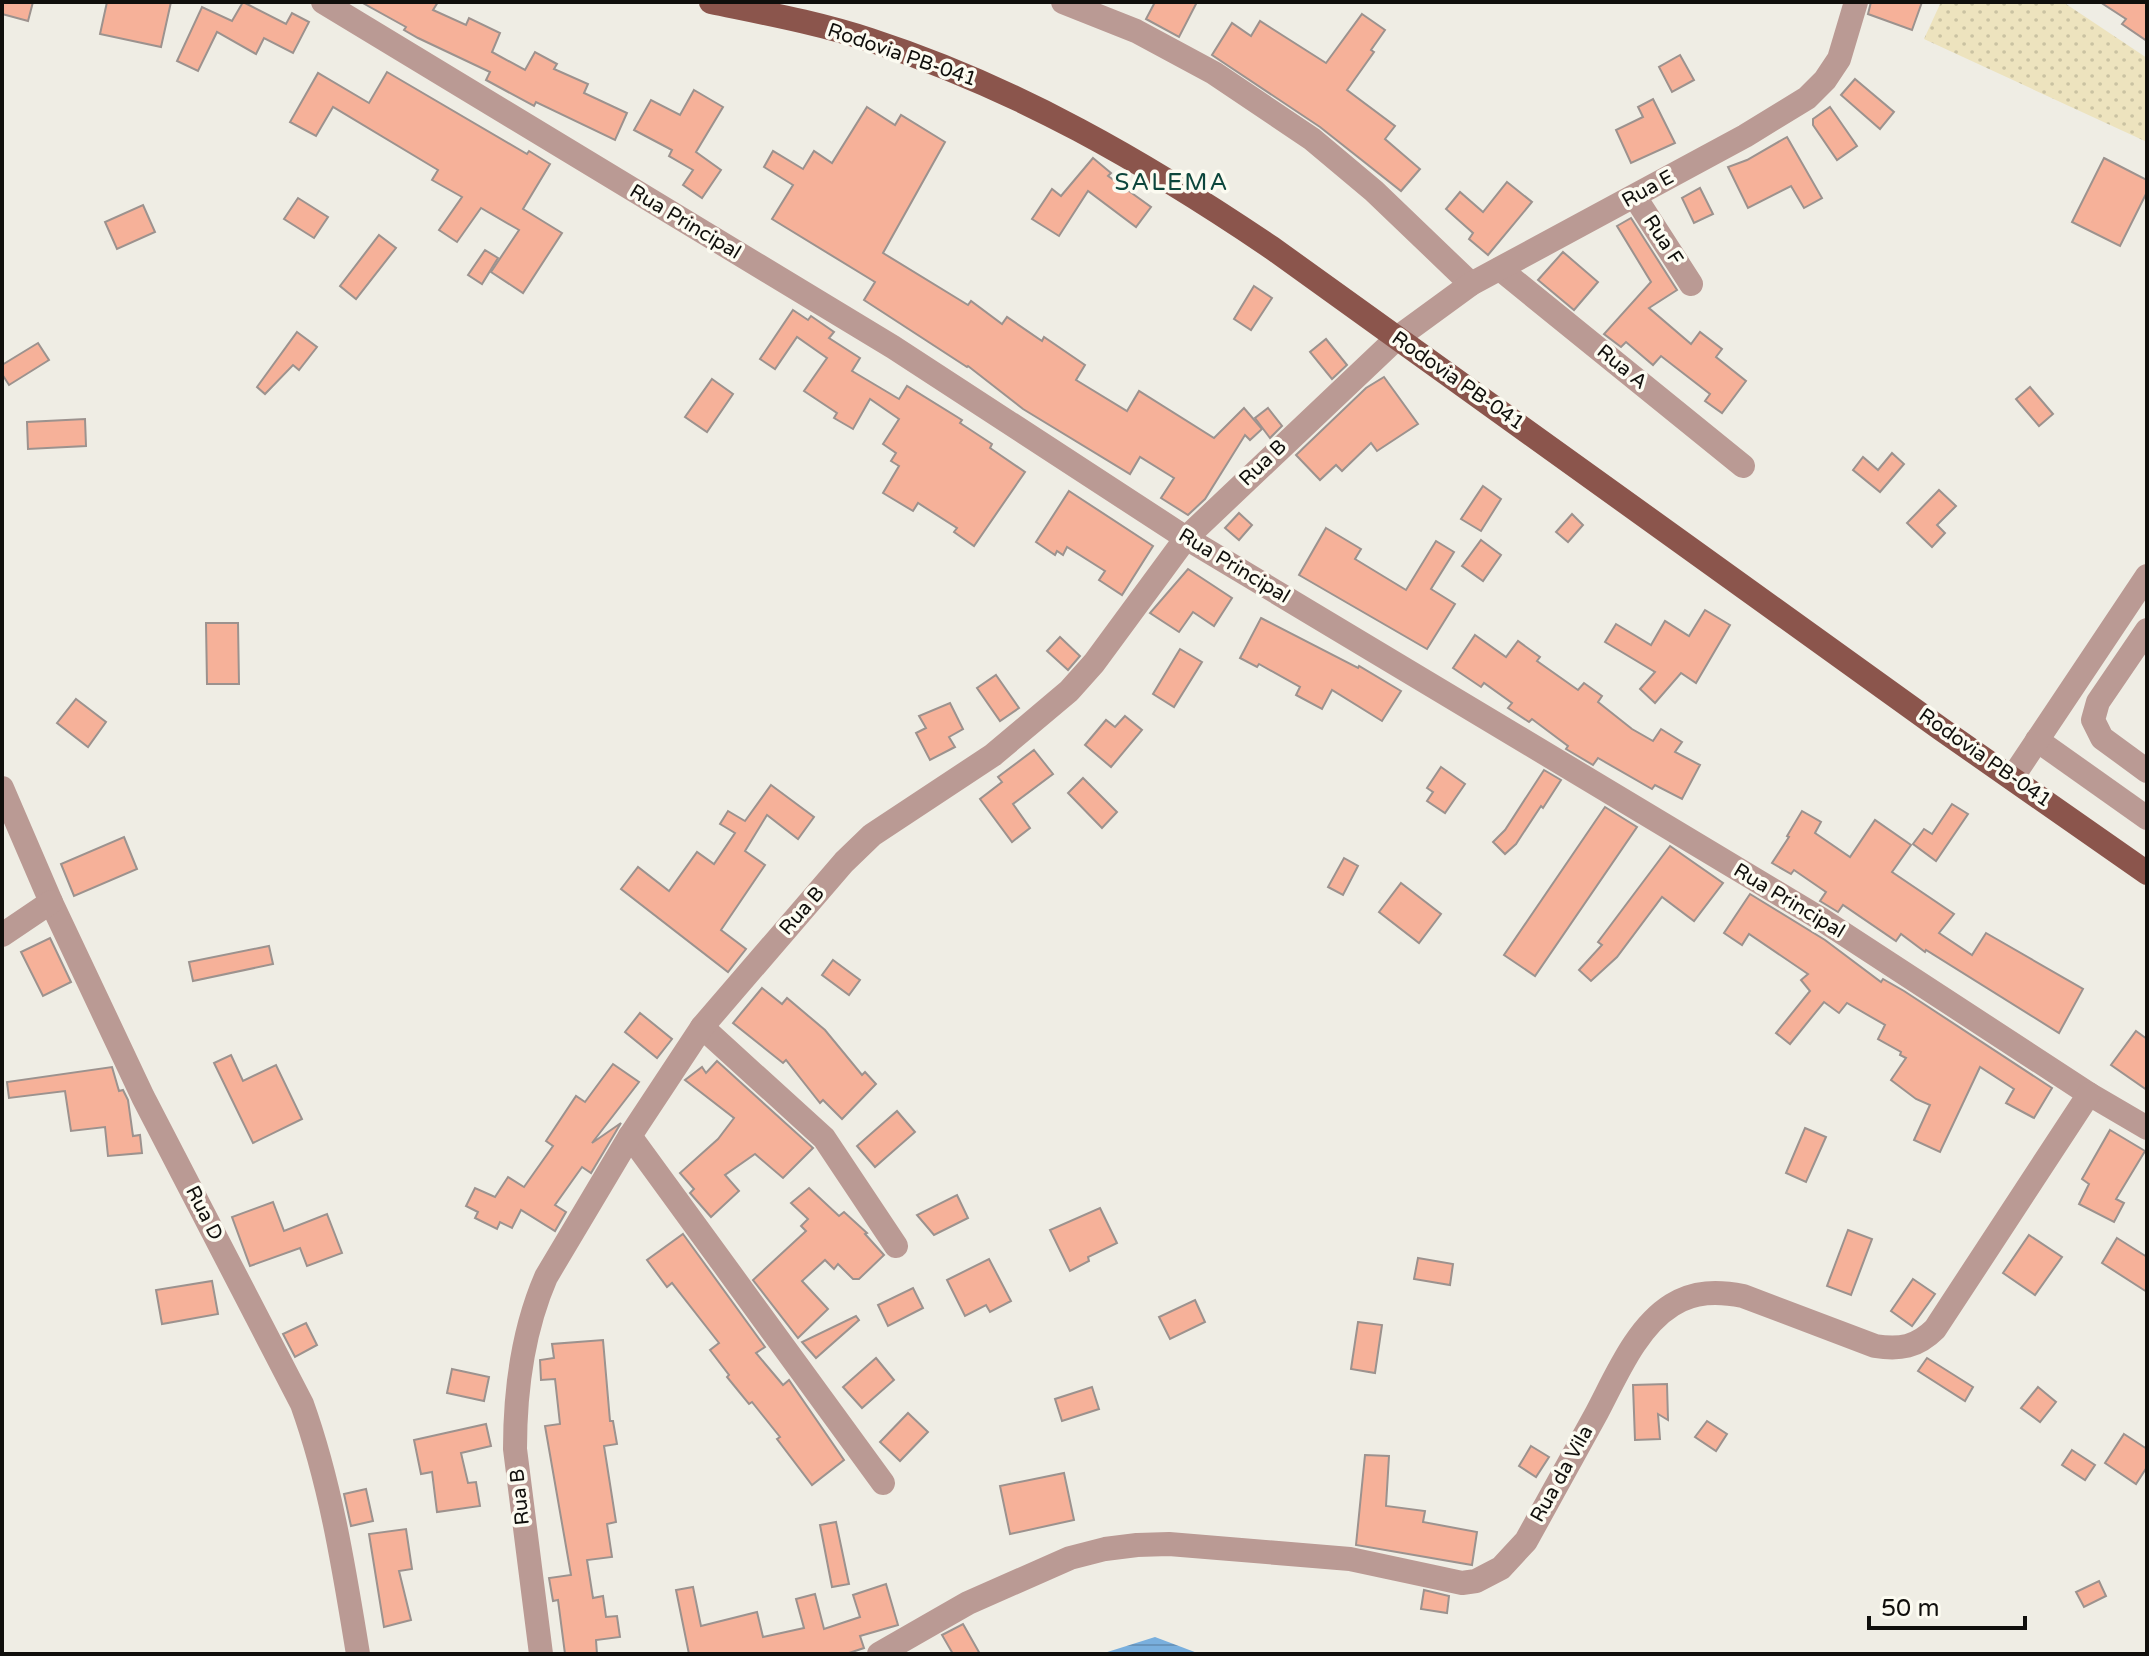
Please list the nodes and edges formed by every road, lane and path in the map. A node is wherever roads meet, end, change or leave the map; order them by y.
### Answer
1 (323, 2) edge
2 (711, 2) edge
3 (1063, 2) edge
4 (1856, 2) edge
5 (1635, 197) junction
6 (1500, 269) junction
7 (1471, 284) junction
8 (1691, 284) dead end
9 (1397, 338) junction
10 (1743, 466) dead end
11 (1186, 538) junction
12 (2147, 576) edge
13 (2147, 630) edge
14 (2037, 740) junction
15 (2147, 771) edge
16 (2012, 778) junction
17 (2, 788) edge
18 (2147, 818) edge
19 (2147, 873) edge
20 (51, 902) junction
21 (2, 935) edge
22 (702, 1027) junction
23 (2089, 1094) junction
24 (2147, 1128) edge
25 (630, 1136) junction
26 (896, 1246) dead end
27 (883, 1483) dead end
28 (358, 1654) edge
29 (541, 1654) edge
30 (879, 1654) edge

1 - 11 street, Rua Principal
2 - 9 main road, Rodovia PB-041
3 - 7 street
4 - 5 street, Rua E
5 - 6 street, Rua E
5 - 8 street, Rua F
6 - 7 street, Rua E
6 - 10 street, Rua A
7 - 9 street, Rua E
9 - 11 street, Rua B
9 - 16 main road, Rodovia PB-041
11 - 22 street, Rua B
11 - 23 street, Rua Principal
12 - 14 street
13 - 15 street
14 - 16 street
14 - 18 street
16 - 19 main road, Rodovia PB-041
17 - 20 street, Rua D
20 - 21 street
20 - 28 street, Rua D
22 - 25 street, Rua B
22 - 26 street
23 - 24 street, Rua Principal
23 - 30 street, Rua da Vila
25 - 27 street
25 - 29 street, Rua B

